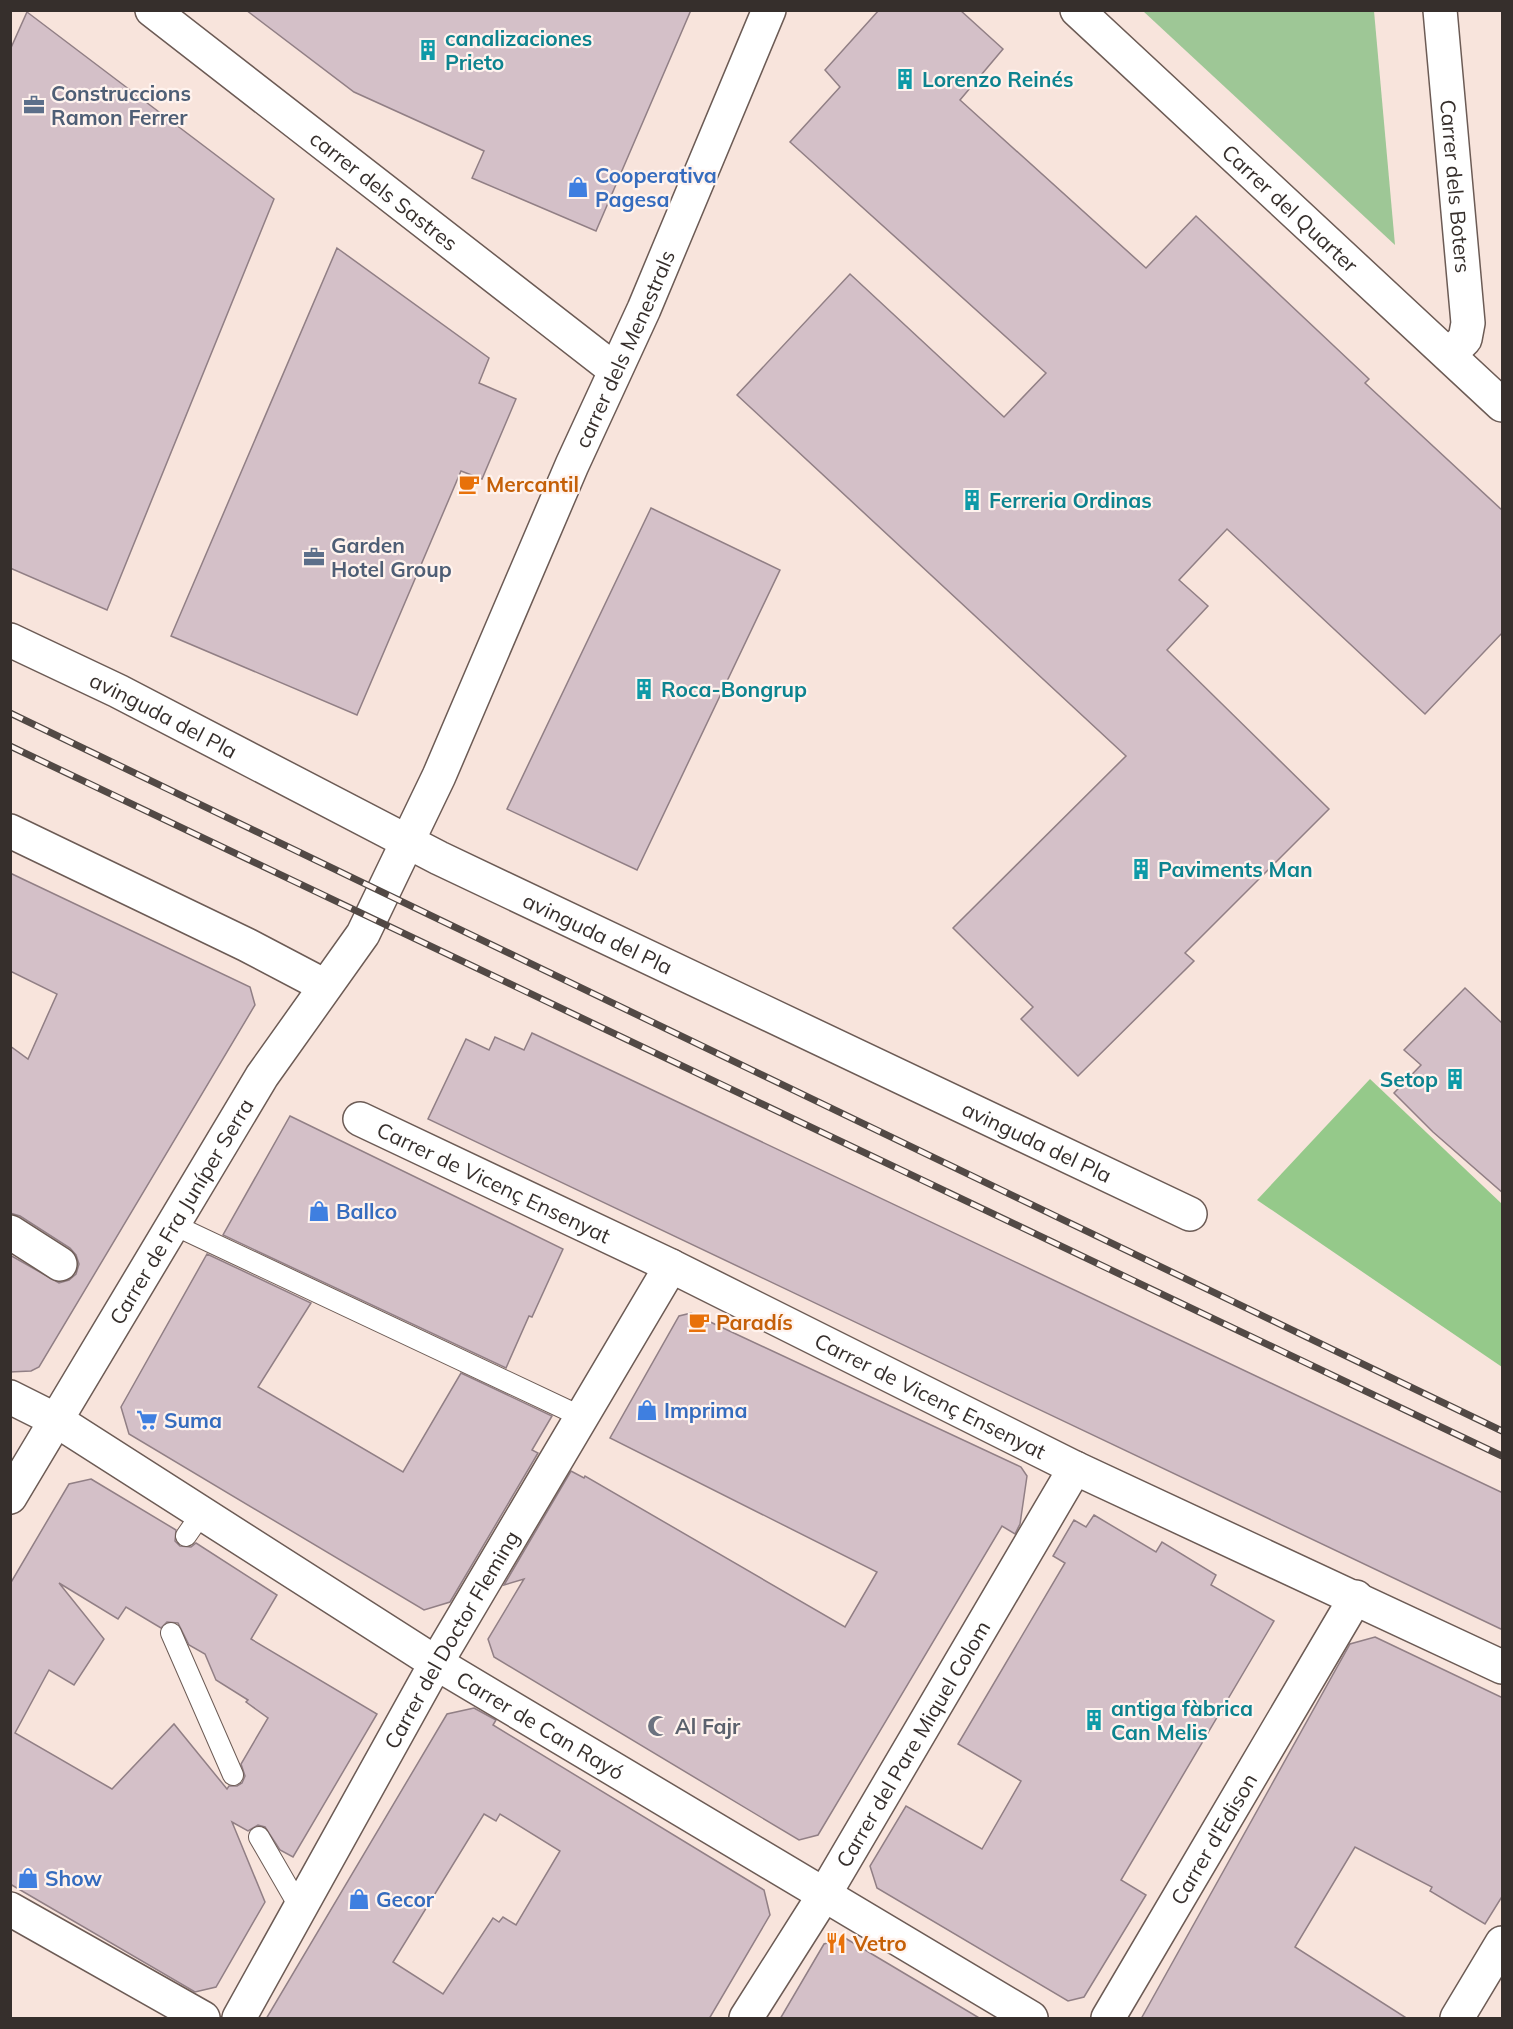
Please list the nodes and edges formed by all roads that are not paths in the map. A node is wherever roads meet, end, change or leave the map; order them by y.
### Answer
1 (152, 10) edge
2 (769, 10) edge
3 (1077, 10) edge
4 (1440, 10) edge
5 (1450, 354) junction
6 (615, 370) junction
7 (1503, 405) edge
8 (10, 640) edge
9 (10, 831) edge
10 (406, 841) junction
11 (363, 933) joint
12 (325, 986) junction
13 (360, 1119) dead end
14 (1190, 1214) dead end
15 (174, 1225) junction
16 (10, 1232) edge
17 (60, 1264) dead end
18 (671, 1266) junction
19 (10, 1397) edge
20 (582, 1417) junction
21 (56, 1420) junction
22 (1075, 1468) junction
23 (10, 1497) edge
24 (1356, 1597) junction
25 (171, 1634) dead end
26 (436, 1663) junction
27 (1503, 1667) edge
28 (233, 1775) dead end
29 (259, 1837) dead end
30 (824, 1895) junction
31 (300, 1908) junction
32 (10, 1909) edge
33 (1503, 1943) edge
34 (1492, 1986) edge
35 (202, 2019) edge
36 (239, 2019) edge
37 (746, 2019) edge
38 (1030, 2019) edge
39 (1108, 2019) edge
40 (1458, 2019) edge

1 - 6 street, carrer dels Sastres
2 - 6 street, carrer dels Menestrals
3 - 5 street, Carrer del Quarter
4 - 5 street, Carrer dels Boters
5 - 7 street, Carrer del Quarter
6 - 10 street, carrer dels Menestrals
8 - 10 street, avinguda del Pla
9 - 12 street
10 - 11 street, carrer dels Menestrals
10 - 14 street, avinguda del Pla
11 - 12 street, Carrer de Fra Juníper Serra
12 - 15 street, Carrer de Fra Juníper Serra
13 - 18 street, Carrer de Vicenç Ensenyat
15 - 20 lane
15 - 21 street, Carrer de Fra Juníper Serra
16 - 17 street
18 - 20 street, Carrer del Doctor Fleming
18 - 22 street, Carrer de Vicenç Ensenyat
19 - 21 street, Carrer de Can Rayó
20 - 26 street, Carrer del Doctor Fleming
21 - 23 street, Carrer de Fra Juníper Serra
21 - 26 street, Carrer de Can Rayó
22 - 24 street, Carrer de Vicenç Ensenyat
22 - 30 street, Carrer del Pare Miquel Colom
24 - 27 street, Carrer de Vicenç Ensenyat
24 - 39 street, Carrer d'Edison
25 - 28 lane
26 - 30 street, Carrer de Can Rayó
26 - 31 street, Carrer del Doctor Fleming
29 - 31 lane
30 - 37 street, Carrer del Pare Miquel Colom
30 - 38 street, Carrer de Can Rayó
31 - 36 street, Carrer del Doctor Fleming
32 - 35 street
33 - 34 street
34 - 40 street

